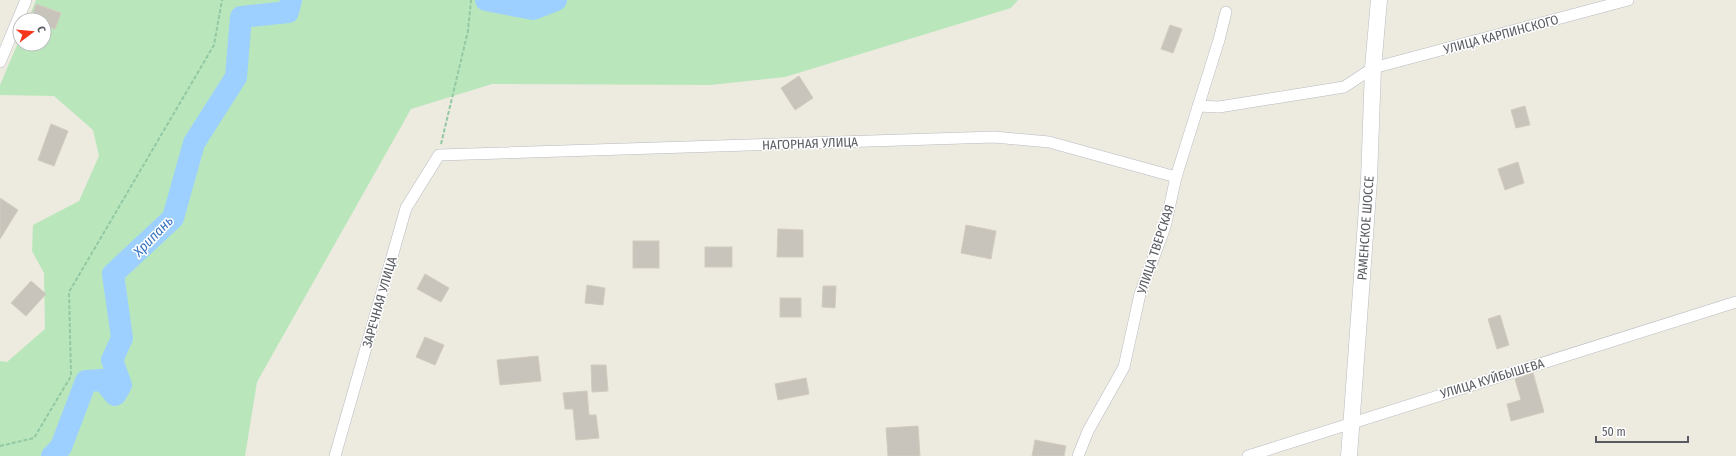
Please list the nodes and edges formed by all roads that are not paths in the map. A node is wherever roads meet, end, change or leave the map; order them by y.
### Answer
1 (26, 0) edge
2 (1379, 0) edge
3 (1628, 0) edge
4 (1226, 12) dead end
5 (0, 62) edge
6 (1373, 68) junction
7 (1198, 106) junction
8 (439, 155) joint
9 (1176, 178) junction
10 (1736, 302) edge
11 (1350, 423) junction
12 (335, 456) edge
13 (1078, 456) edge
14 (1248, 456) edge
15 (1349, 456) edge

1 - 5 street
2 - 6 main road, РАМЕНСКОЕ ШОССЕ
3 - 6 street, УЛИЦА КАРПИНСКОГО
4 - 7 street, УЛИЦА ТВЕРСКАЯ
6 - 7 street, УЛИЦА КАРПИНСКОГО
6 - 11 main road, РАМЕНСКОЕ ШОССЕ
7 - 9 street, УЛИЦА ТВЕРСКАЯ
8 - 9 street, НАГОРНАЯ УЛИЦА
8 - 12 street, ЗАРЕЧНАЯ УЛИЦА
9 - 13 street, УЛИЦА ТВЕРСКАЯ
10 - 11 street, УЛИЦА КУЙБЫШЕВА
11 - 14 street, УЛИЦА КУЙБЫШЕВА
11 - 15 main road, РАМЕНСКОЕ ШОССЕ

